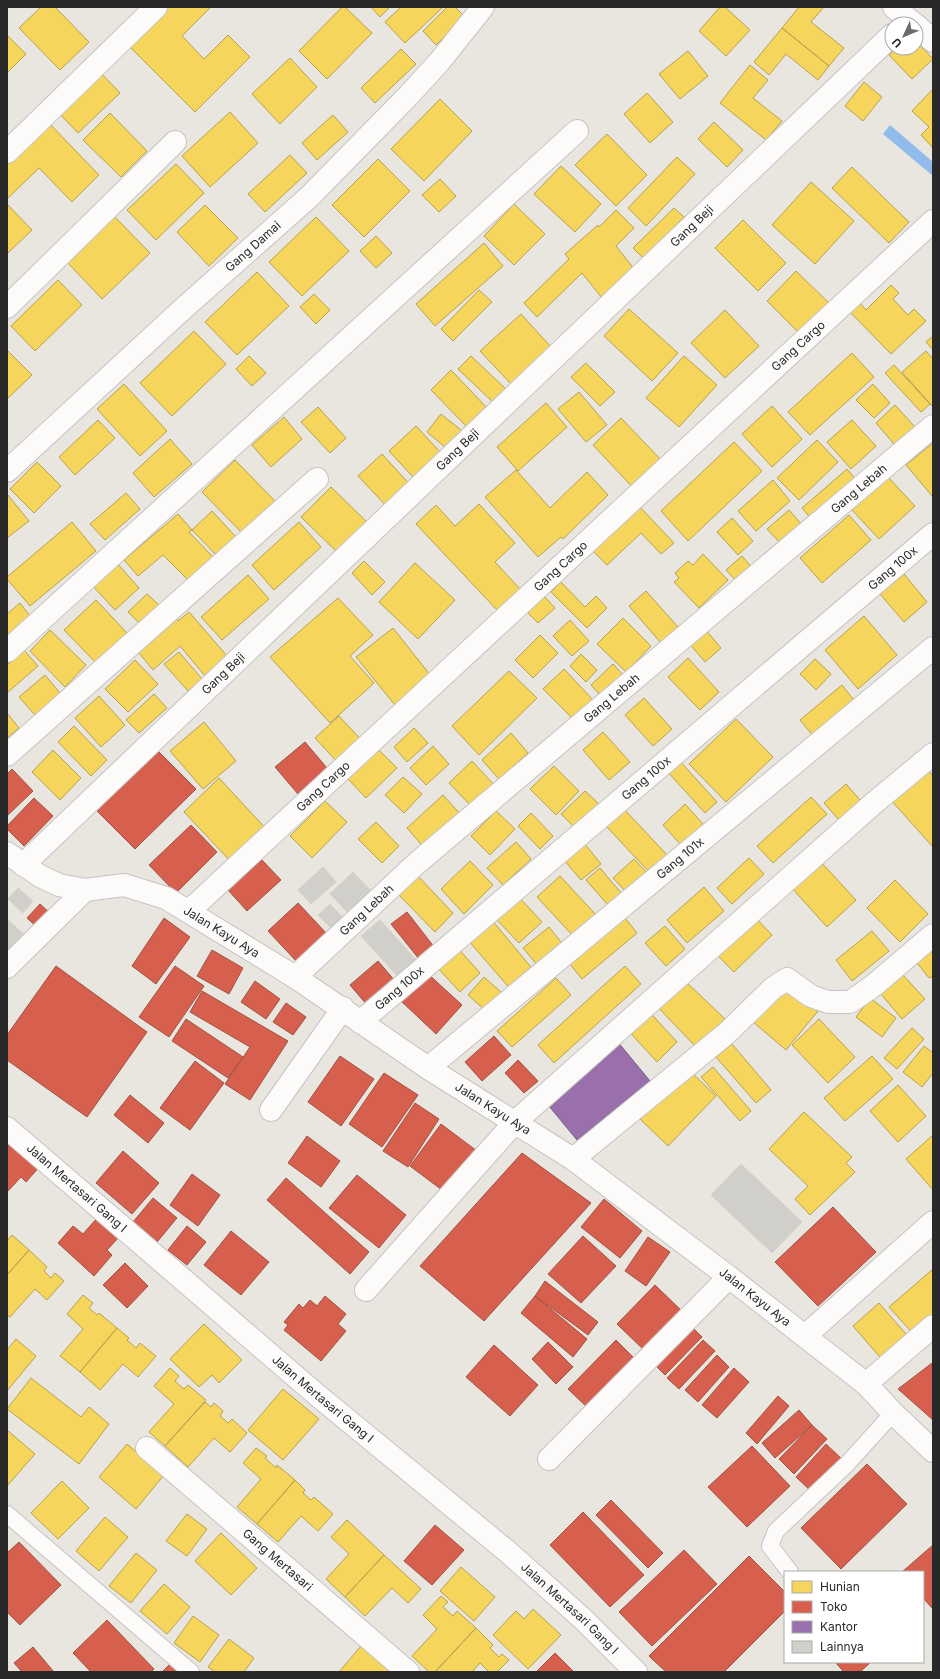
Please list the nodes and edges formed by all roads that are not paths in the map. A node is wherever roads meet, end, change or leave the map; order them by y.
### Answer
1 (156, 7) edge
2 (483, 7) edge
3 (924, 32) edge
4 (933, 41) edge
5 (884, 43) edge
6 (577, 131) dead end
7 (175, 142) dead end
8 (7, 152) edge
9 (933, 221) edge
10 (7, 306) edge
11 (933, 426) edge
12 (7, 471) edge
13 (317, 479) dead end
14 (933, 534) edge
15 (933, 648) edge
16 (7, 651) edge
17 (933, 754) edge
18 (7, 755) edge
19 (15, 859) edge
20 (85, 890) junction
21 (189, 911) junction
22 (933, 935) edge
23 (7, 967) edge
24 (296, 977) junction
25 (343, 1008) junction
26 (360, 1022) junction
27 (428, 1068) junction
28 (271, 1110) dead end
29 (515, 1122) junction
30 (7, 1128) edge
31 (573, 1159) junction
32 (933, 1222) edge
33 (729, 1277) junction
34 (366, 1290) dead end
35 (933, 1326) edge
36 (805, 1336) junction
37 (866, 1384) junction
38 (893, 1414) junction
39 (147, 1448) dead end
40 (932, 1449) edge
41 (549, 1459) dead end
42 (7, 1514) edge
43 (789, 1571) edge
44 (191, 1672) edge
45 (408, 1672) edge
46 (636, 1672) edge

1 - 8 street
2 - 12 street, Gang Damai
3 - 4 street
5 - 19 street, Gang Beji
6 - 16 street
7 - 10 street
9 - 21 street, Gang Cargo
11 - 24 street, Gang Lebah
13 - 18 street
14 - 26 street, Gang 100x
15 - 27 street, Gang 101x
17 - 29 street
19 - 20 street, Jalan Kayu Aya
20 - 21 street, Jalan Kayu Aya
20 - 23 street
21 - 24 street, Jalan Kayu Aya
22 - 31 street
24 - 25 street, Jalan Kayu Aya
25 - 26 street, Jalan Kayu Aya
25 - 28 street
26 - 27 street, Jalan Kayu Aya
27 - 29 street, Jalan Kayu Aya
29 - 31 street, Jalan Kayu Aya
29 - 34 street
30 - 46 street, Jalan Mertasari Gang I
31 - 33 street, Jalan Kayu Aya
32 - 36 street
33 - 36 street, Jalan Kayu Aya
33 - 41 street
35 - 37 street
36 - 37 street, Jalan Kayu Aya
37 - 38 street, Jalan Kayu Aya
38 - 40 street, Jalan Kayu Aya
38 - 43 lane
39 - 45 street, Gang Mertasari
42 - 44 lane

